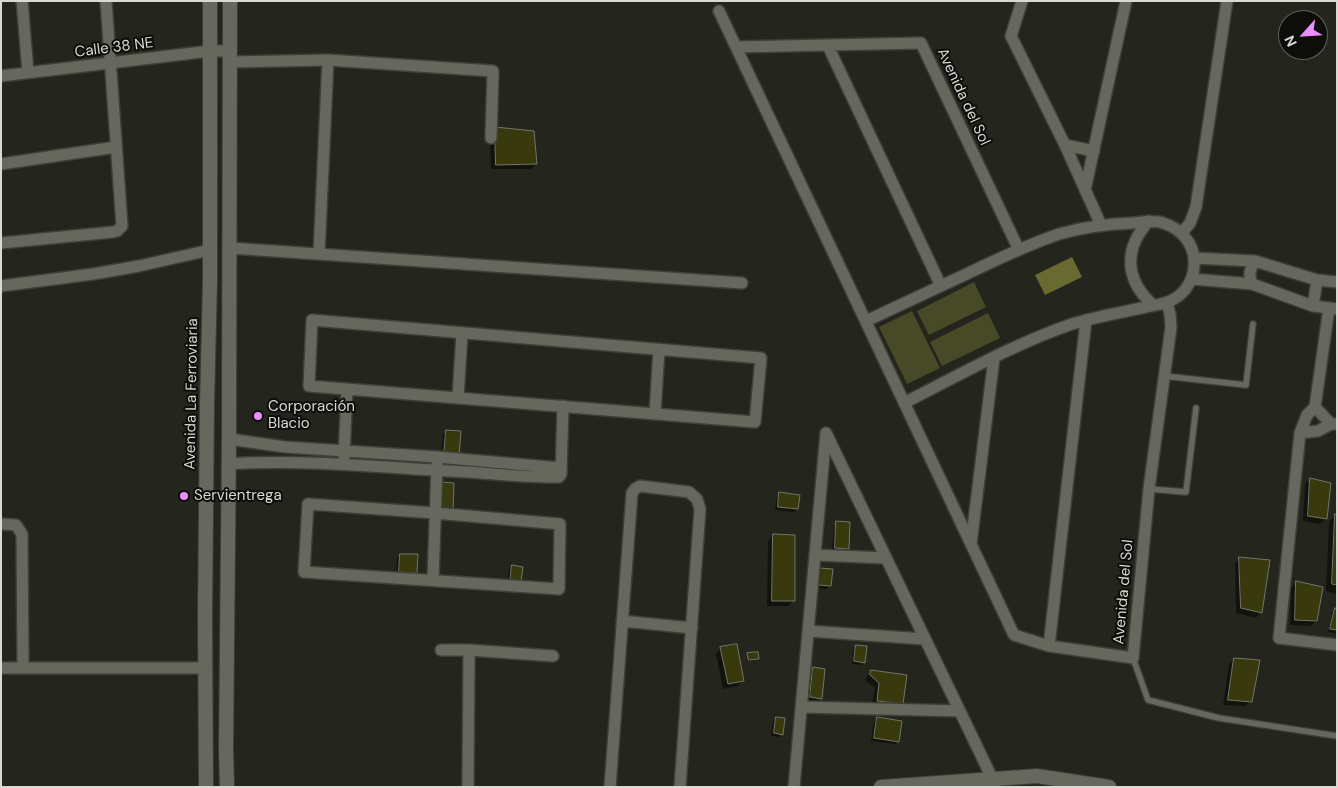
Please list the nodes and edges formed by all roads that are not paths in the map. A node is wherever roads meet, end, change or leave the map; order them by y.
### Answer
1 (22, 1) edge
2 (106, 1) edge
3 (210, 1) edge
4 (1022, 1) edge
5 (1126, 1) edge
6 (1227, 1) edge
7 (226, 3) edge
8 (719, 11) dead end
9 (828, 46) junction
10 (736, 47) junction
11 (210, 51) junction
12 (230, 56) junction
13 (328, 60) junction
14 (111, 64) junction
15 (28, 72) junction
16 (1, 76) edge
17 (491, 138) dead end
18 (1064, 145) junction
19 (116, 148) junction
20 (1094, 151) junction
21 (1, 164) edge
22 (1085, 190) junction
23 (1149, 221) junction
24 (1101, 225) junction
25 (1182, 234) junction
26 (1, 243) edge
27 (230, 248) junction
28 (210, 250) junction
29 (1019, 250) junction
30 (319, 254) junction
31 (1194, 258) junction
32 (1255, 261) junction
33 (1192, 279) junction
34 (1317, 280) junction
35 (1337, 282) edge
36 (742, 283) dead end
37 (1252, 284) junction
38 (1, 286) edge
39 (941, 286) junction
40 (1167, 303) junction
41 (1153, 305) junction
42 (1313, 306) junction
43 (1333, 308) edge
44 (1086, 320) junction
45 (866, 321) junction
46 (1253, 324) dead end
47 (462, 333) junction
48 (659, 349) junction
49 (994, 358) junction
50 (1164, 376) junction
51 (347, 389) junction
52 (458, 398) junction
53 (904, 403) junction
54 (563, 406) junction
55 (1315, 407) junction
56 (1196, 408) dead end
57 (655, 414) junction
58 (1334, 424) edge
59 (1300, 433) junction
60 (229, 439) junction
61 (344, 451) junction
62 (437, 457) junction
63 (228, 464) junction
64 (344, 464) junction
65 (561, 468) junction
66 (437, 470) junction
67 (1149, 489) junction
68 (435, 513) junction
69 (1, 524) edge
70 (971, 544) junction
71 (815, 555) junction
72 (886, 558) junction
73 (433, 580) junction
74 (622, 621) junction
75 (692, 628) junction
76 (808, 631) junction
77 (925, 639) junction
78 (1337, 645) edge
79 (1049, 646) junction
80 (441, 650) dead end
81 (469, 650) junction
82 (553, 656) dead end
83 (1134, 658) junction
84 (1, 668) edge
85 (23, 668) junction
86 (205, 668) junction
87 (801, 707) junction
88 (960, 711) junction
89 (1337, 736) edge
90 (1040, 781) edge
91 (993, 783) edge
92 (206, 787) edge
93 (227, 787) edge
94 (468, 787) edge
95 (610, 787) edge
96 (680, 787) edge
97 (794, 787) edge
98 (881, 787) edge
99 (1109, 787) edge

1 - 15 street
2 - 14 street
3 - 11 main road, Avenida La Ferroviaria
4 - 18 street
5 - 20 street
6 - 25 street
7 - 12 main road
8 - 10 street, Avenida del Sol
9 - 10 street, Avenida del Sol
9 - 29 street, Avenida del Sol
9 - 39 street
10 - 45 street, Avenida del Sol
11 - 12 street, Calle 38 NE
11 - 14 street, Calle 38 NE
11 - 28 main road, Avenida La Ferroviaria
12 - 13 street, Calle 38 NE
12 - 27 main road
13 - 17 street, Calle 38 NE
13 - 30 street
14 - 15 street, Calle 38 NE
14 - 19 street
15 - 16 street, Calle 38 NE
18 - 20 street
18 - 22 street
19 - 21 street
19 - 26 street
20 - 22 street
22 - 24 street
23 - 24 street
23 - 25 street
23 - 41 street
24 - 29 street
25 - 31 street
27 - 30 street
27 - 60 main road
28 - 38 street
28 - 86 main road, Avenida La Ferroviaria
29 - 39 street
30 - 36 street
31 - 32 street
31 - 33 street
32 - 34 street
32 - 37 street
33 - 37 street
33 - 40 street
34 - 35 street
34 - 42 street
37 - 42 street
39 - 45 street
40 - 41 street
40 - 50 street, Avenida del Sol
41 - 44 street
42 - 43 street
43 - 55 street
44 - 49 street
44 - 79 street
45 - 53 street, Avenida del Sol
46 - 50 lane
47 - 48 street
47 - 51 street
47 - 52 street
48 - 57 street
48 - 57 street
49 - 53 street
49 - 70 street
50 - 67 street, Avenida del Sol
51 - 52 street
51 - 61 street
52 - 54 street
53 - 70 street, Avenida del Sol
54 - 57 street
54 - 65 street
55 - 58 street
55 - 59 street
56 - 67 lane
58 - 59 street
59 - 78 street
60 - 61 street
60 - 63 main road
61 - 62 street
61 - 64 street
62 - 65 street
62 - 66 street
63 - 64 street
63 - 93 main road
64 - 66 street
65 - 66 street
66 - 68 street
67 - 83 street, Avenida del Sol
68 - 73 street
68 - 73 street
68 - 73 street
69 - 85 street
70 - 79 street, Avenida del Sol
71 - 72 street
71 - 72 street
71 - 76 street
72 - 77 street
74 - 75 street
74 - 75 street
74 - 95 street
75 - 96 street
76 - 77 street
76 - 87 street
77 - 88 street
79 - 83 street, Avenida del Sol
80 - 81 street
81 - 82 street
81 - 94 street
83 - 89 lane
84 - 85 street
85 - 86 street
86 - 92 main road, Avenida La Ferroviaria
87 - 88 street
87 - 97 street
88 - 91 street
90 - 91 main road
90 - 99 main road
91 - 98 main road

